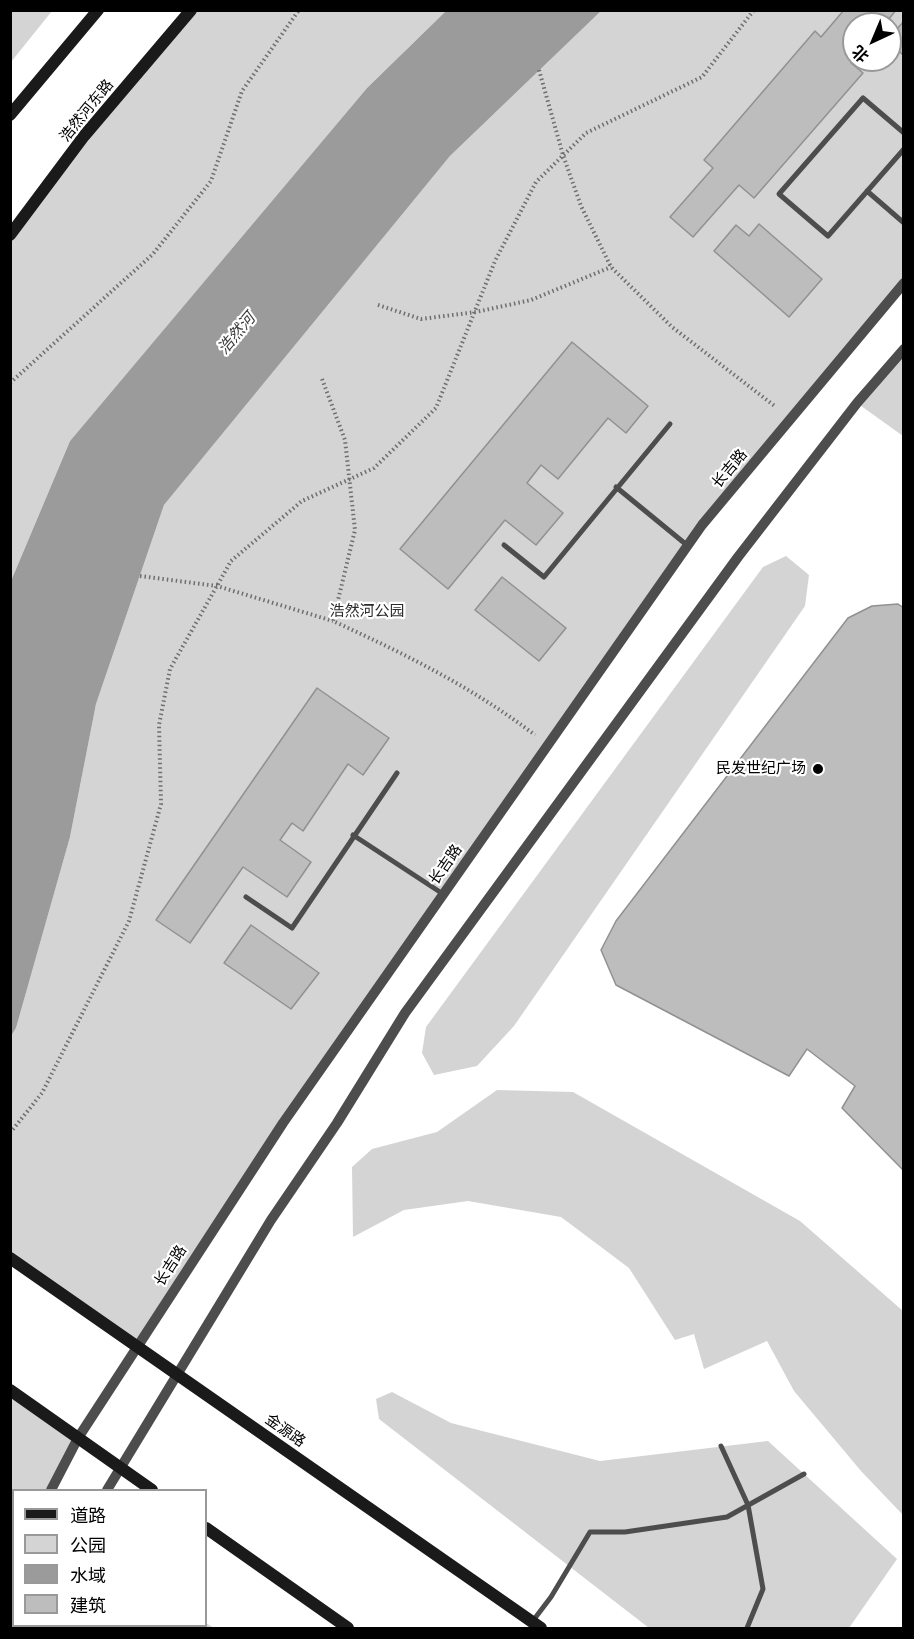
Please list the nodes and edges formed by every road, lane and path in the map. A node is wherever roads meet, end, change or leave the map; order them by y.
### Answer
1 (98, 10) edge
2 (191, 10) edge
3 (299, 10) edge
4 (754, 10) edge
5 (539, 70) dead end
6 (10, 115) edge
7 (903, 133) edge
8 (903, 149) edge
9 (563, 155) junction
10 (867, 191) junction
11 (903, 223) edge
12 (10, 235) edge
13 (611, 267) junction
14 (903, 283) edge
15 (378, 305) dead end
16 (476, 312) junction
17 (903, 349) edge
18 (322, 379) dead end
19 (10, 383) edge
20 (791, 419) junction
21 (670, 424) dead end
22 (350, 479) junction
23 (616, 487) junction
24 (504, 545) dead end
25 (688, 546) junction
26 (140, 576) dead end
27 (217, 586) junction
28 (333, 621) junction
29 (548, 744) junction
30 (398, 773) dead end
31 (353, 835) junction
32 (443, 894) junction
33 (246, 897) dead end
34 (10, 1133) edge
35 (10, 1258) edge
36 (137, 1346) junction
37 (178, 1374) junction
38 (10, 1390) edge
39 (78, 1438) junction
40 (721, 1446) dead end
41 (121, 1468) junction
42 (804, 1474) dead end
43 (52, 1489) edge
44 (108, 1489) edge
45 (149, 1489) edge
46 (748, 1505) junction
47 (207, 1529) edge
48 (537, 1625) edge
49 (348, 1629) edge
50 (747, 1629) edge

1 - 6 main road
2 - 12 main road, 浩然河东路
3 - 19 path
4 - 9 path
5 - 9 path
7 - 10 street
8 - 10 street
9 - 13 path
9 - 16 path
10 - 11 street
13 - 16 path
13 - 20 path
14 - 20 street, 长吉路
15 - 16 path
16 - 22 path
17 - 37 street
18 - 22 path
20 - 25 street, 长吉路
21 - 23 street
22 - 27 path
22 - 28 path
23 - 24 street
23 - 25 street
25 - 29 street, 长吉路
26 - 27 path
27 - 28 path
27 - 34 path
28 - 29 path
29 - 32 street, 长吉路
30 - 31 street
31 - 32 street
31 - 33 street
32 - 36 street, 长吉路
35 - 36 main road, 金源路
36 - 37 main road, 金源路
36 - 39 street, 长吉路
37 - 41 street
37 - 48 main road, 金源路
38 - 39 main road
39 - 41 main road
39 - 43 street, 长吉路
40 - 46 street
41 - 44 street
41 - 45 main road
42 - 46 street
46 - 48 street
46 - 50 street
47 - 49 main road

